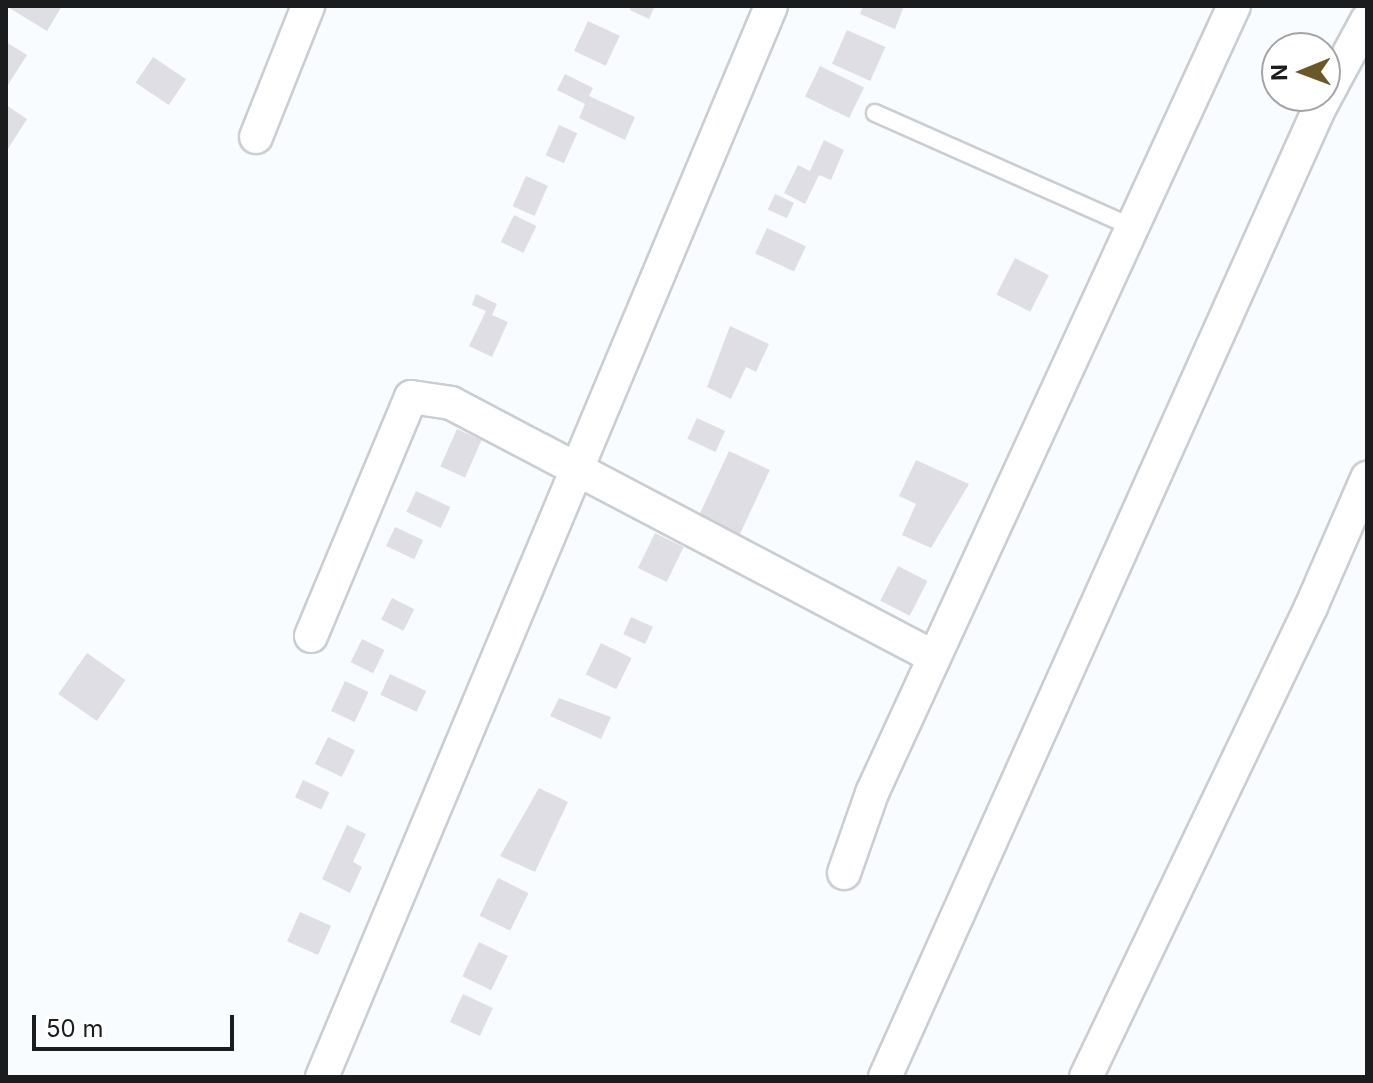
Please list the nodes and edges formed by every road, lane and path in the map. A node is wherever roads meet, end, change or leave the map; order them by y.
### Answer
1 (308, 6) edge
2 (771, 6) edge
3 (1234, 6) edge
4 (1367, 20) edge
5 (875, 113) dead end
6 (256, 137) dead end
7 (1132, 227) junction
8 (578, 467) junction
9 (1367, 478) edge
10 (311, 636) dead end
11 (934, 657) junction
12 (844, 873) dead end
13 (322, 1077) edge
14 (885, 1077) edge
15 (1086, 1077) edge

1 - 6 street
2 - 8 street
3 - 7 street
4 - 14 street
5 - 7 lane
7 - 11 street
8 - 10 street
8 - 11 street
8 - 13 street
9 - 15 street
11 - 12 street

